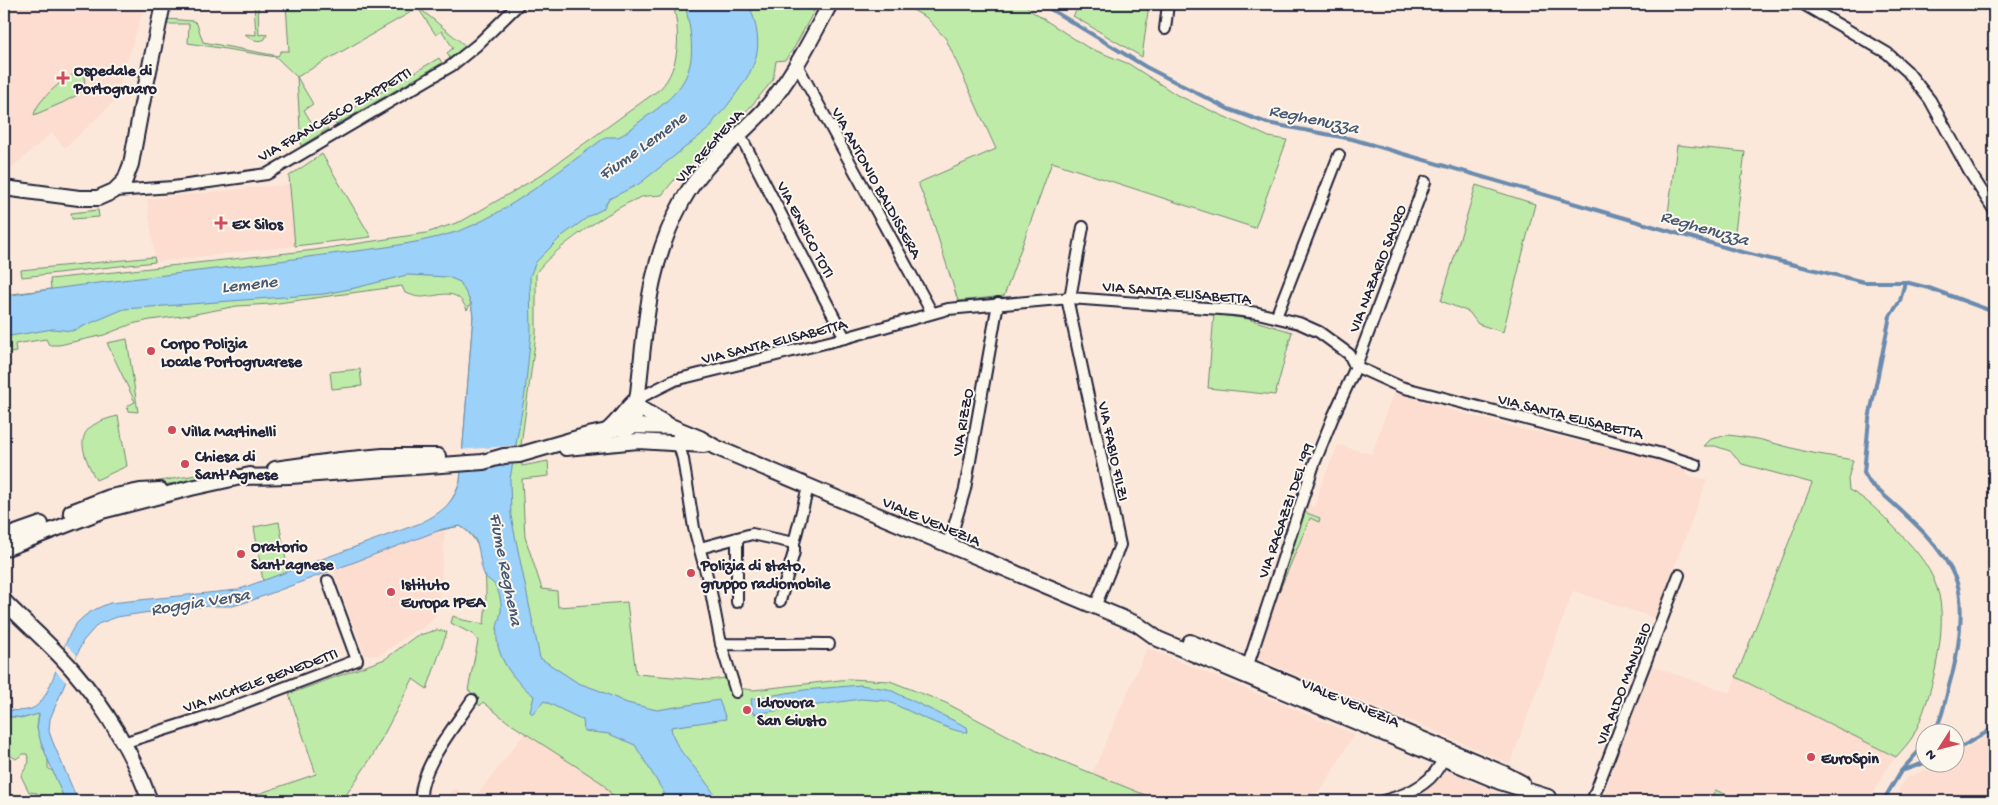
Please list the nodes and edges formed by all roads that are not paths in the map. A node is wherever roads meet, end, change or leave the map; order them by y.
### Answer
1 (163, 4) edge
2 (519, 4) edge
3 (830, 4) edge
4 (1168, 4) edge
5 (1803, 4) edge
6 (1165, 29) dead end
7 (797, 65) junction
8 (740, 135) junction
9 (1339, 155) dead end
10 (1425, 182) dead end
11 (4, 188) edge
12 (20, 191) junction
13 (114, 192) junction
14 (4, 197) edge
15 (1994, 210) edge
16 (1083, 227) dead end
17 (1068, 298) junction
18 (998, 303) junction
19 (932, 313) junction
20 (1276, 317) junction
21 (846, 338) junction
22 (1355, 366) junction
23 (633, 405) junction
24 (632, 426) junction
25 (673, 427) junction
26 (608, 430) junction
27 (661, 442) junction
28 (678, 443) junction
29 (580, 446) junction
30 (715, 447) junction
31 (538, 450) junction
32 (383, 456) junction
33 (449, 460) junction
34 (430, 465) junction
35 (1696, 465) dead end
36 (313, 474) junction
37 (242, 477) junction
38 (808, 487) junction
39 (191, 488) junction
40 (4, 537) edge
41 (737, 538) junction
42 (794, 542) junction
43 (946, 545) junction
44 (700, 548) junction
45 (4, 549) edge
46 (1679, 576) dead end
47 (328, 581) dead end
48 (4, 601) edge
49 (780, 601) dead end
50 (737, 602) dead end
51 (1095, 607) junction
52 (4, 609) edge
53 (28, 626) junction
54 (721, 644) junction
55 (830, 644) dead end
56 (1246, 671) junction
57 (736, 692) dead end
58 (472, 700) dead end
59 (1428, 742) junction
60 (123, 743) junction
61 (1443, 758) junction
62 (1470, 759) junction
63 (1552, 799) edge
64 (150, 801) edge
65 (421, 801) edge
66 (1383, 801) edge
67 (1592, 801) edge

1 - 13 main road
2 - 13 street, VIA FRANCESCO ZAPPETTI
3 - 7 main road, VIA REGHENA
4 - 6 street
5 - 15 street
7 - 8 main road, VIA REGHENA
7 - 19 street, VIA ANTONIO BALDISSERA
8 - 21 street, VIA ENRICO TOTI
8 - 23 main road, VIA REGHENA
9 - 20 street
10 - 22 street, VIA NAZARIO SAURO
11 - 12 main road, VIA FRANCESCO ZAPPETTI
12 - 13 main road, VIA FRANCESCO ZAPPETTI
12 - 14 main road, VIA FRANCESCO ZAPPETTI
16 - 17 street
17 - 18 street, VIA SANTA ELISABETTA
17 - 20 street, VIA SANTA ELISABETTA
17 - 51 street, VIA FABIO FILZI
18 - 19 street, VIA SANTA ELISABETTA
18 - 43 street, VIA RIZZO
19 - 21 street, VIA SANTA ELISABETTA
20 - 22 street, VIA SANTA ELISABETTA
21 - 23 street, VIA SANTA ELISABETTA
22 - 35 street, VIA SANTA ELISABETTA
22 - 56 street, VIA RAGAZZI DEL '99
23 - 24 main road
23 - 25 main road, VIALE VENEZIA
23 - 26 main road
24 - 25 main road, VIALE VENEZIA
24 - 26 main road, VIALE VENEZIA
24 - 27 main road, VIALE VENEZIA
24 - 29 main road, VIALE VENEZIA
25 - 28 street
25 - 30 main road, VIALE VENEZIA
26 - 31 main road, VIALE VENEZIA
27 - 28 main road, VIALE VENEZIA
27 - 29 main road, VIALE VENEZIA
28 - 30 main road, VIALE VENEZIA
28 - 44 street
29 - 31 main road, VIALE VENEZIA
30 - 38 main road, VIALE VENEZIA
31 - 33 main road, VIALE VENEZIA
32 - 33 main road
32 - 34 street
32 - 36 street
32 - 37 main road
33 - 34 main road
34 - 36 main road
36 - 37 main road
37 - 39 main road
38 - 42 street
38 - 43 main road, VIALE VENEZIA
39 - 40 main road
39 - 45 main road
41 - 42 street
41 - 44 street
41 - 50 street
42 - 49 street
43 - 51 main road, VIALE VENEZIA
44 - 54 street
46 - 67 street, VIA ALDO MANUZIO
47 - 60 street, VIA MICHELE BENEDETTI
48 - 53 main road
51 - 56 main road, VIALE VENEZIA
52 - 53 main road
53 - 60 main road
54 - 55 street
54 - 57 street
56 - 59 main road, VIALE VENEZIA
56 - 61 main road, VIALE VENEZIA
58 - 65 street
59 - 61 street, VIALE VENEZIA
59 - 62 main road, VIALE VENEZIA
60 - 64 main road
61 - 62 street, VIALE VENEZIA
61 - 63 main road, VIALE VENEZIA
61 - 66 street
62 - 63 main road, VIALE VENEZIA

